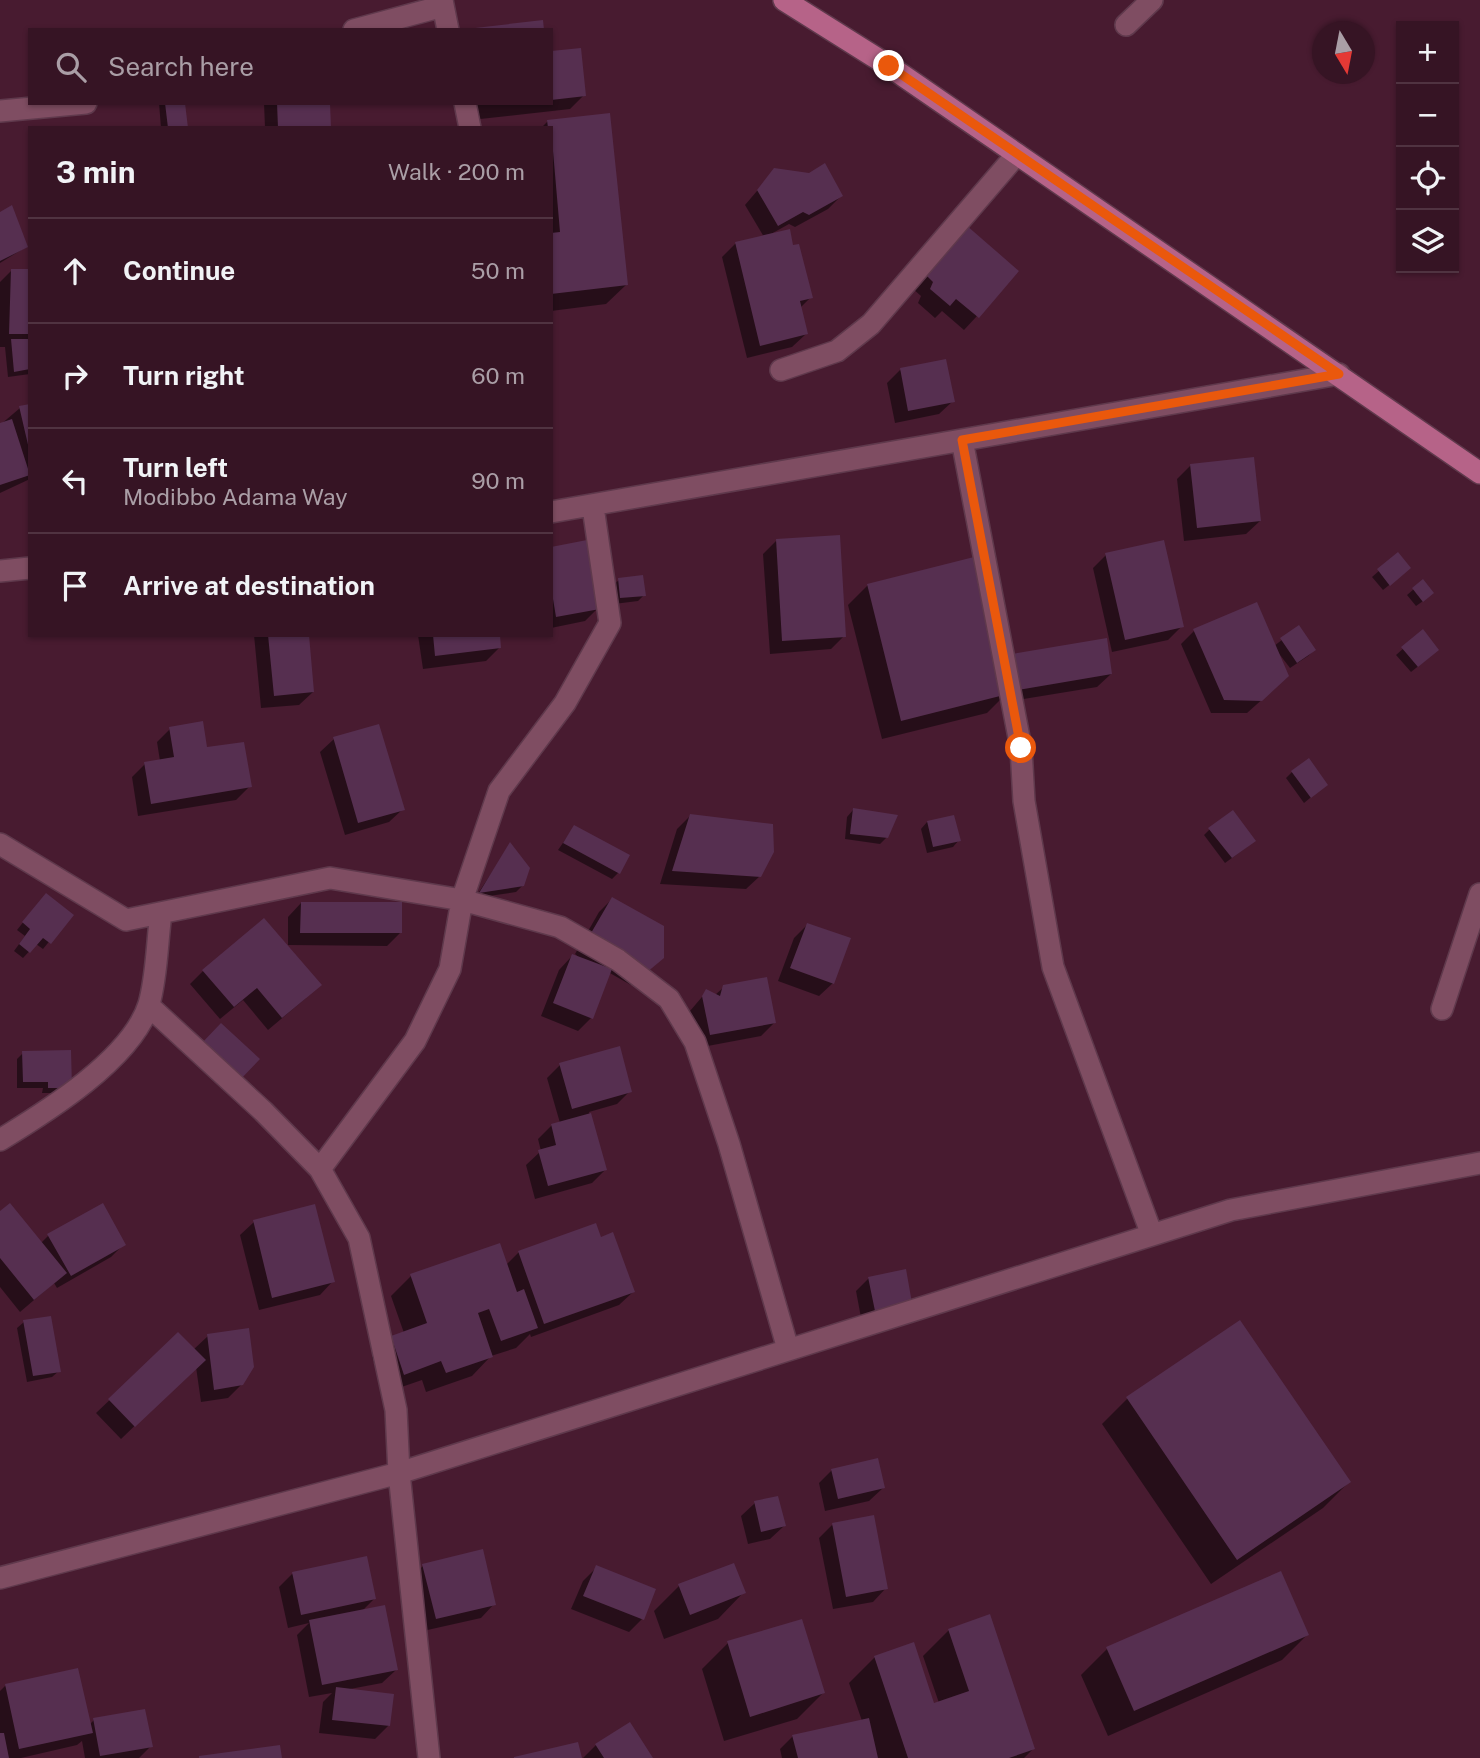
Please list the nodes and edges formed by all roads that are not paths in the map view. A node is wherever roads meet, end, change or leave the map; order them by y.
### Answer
1 (783, 0) edge
2 (1152, 0) edge
3 (443, 3) edge
4 (1126, 25) dead end
5 (361, 28) edge
6 (448, 28) edge
7 (64, 105) edge
8 (465, 105) edge
9 (0, 111) edge
10 (470, 126) edge
11 (1017, 153) junction
12 (781, 370) dead end
13 (1339, 374) junction
14 (962, 440) junction
15 (1480, 473) edge
16 (593, 507) junction
17 (553, 512) edge
18 (28, 568) edge
19 (0, 571) edge
20 (0, 844) edge
21 (1480, 894) edge
22 (462, 900) junction
23 (161, 913) junction
24 (149, 1006) junction
25 (1442, 1009) dead end
26 (0, 1140) edge
27 (1480, 1163) edge
28 (320, 1169) junction
29 (1152, 1235) junction
30 (788, 1349) junction
31 (398, 1473) junction
32 (0, 1577) edge
33 (429, 1758) edge

1 - 11 main road
2 - 4 street
3 - 5 street
3 - 6 street
7 - 9 street
8 - 10 street
11 - 12 street
11 - 13 main road
13 - 14 street
13 - 15 main road
14 - 16 street
14 - 29 street
16 - 17 street
16 - 22 street
18 - 19 street
20 - 23 street
21 - 25 street
22 - 23 street
22 - 28 street
22 - 30 street
23 - 24 street
24 - 26 street
24 - 28 street
27 - 29 street
28 - 31 street
29 - 30 street
30 - 31 street
31 - 32 street
31 - 33 street

